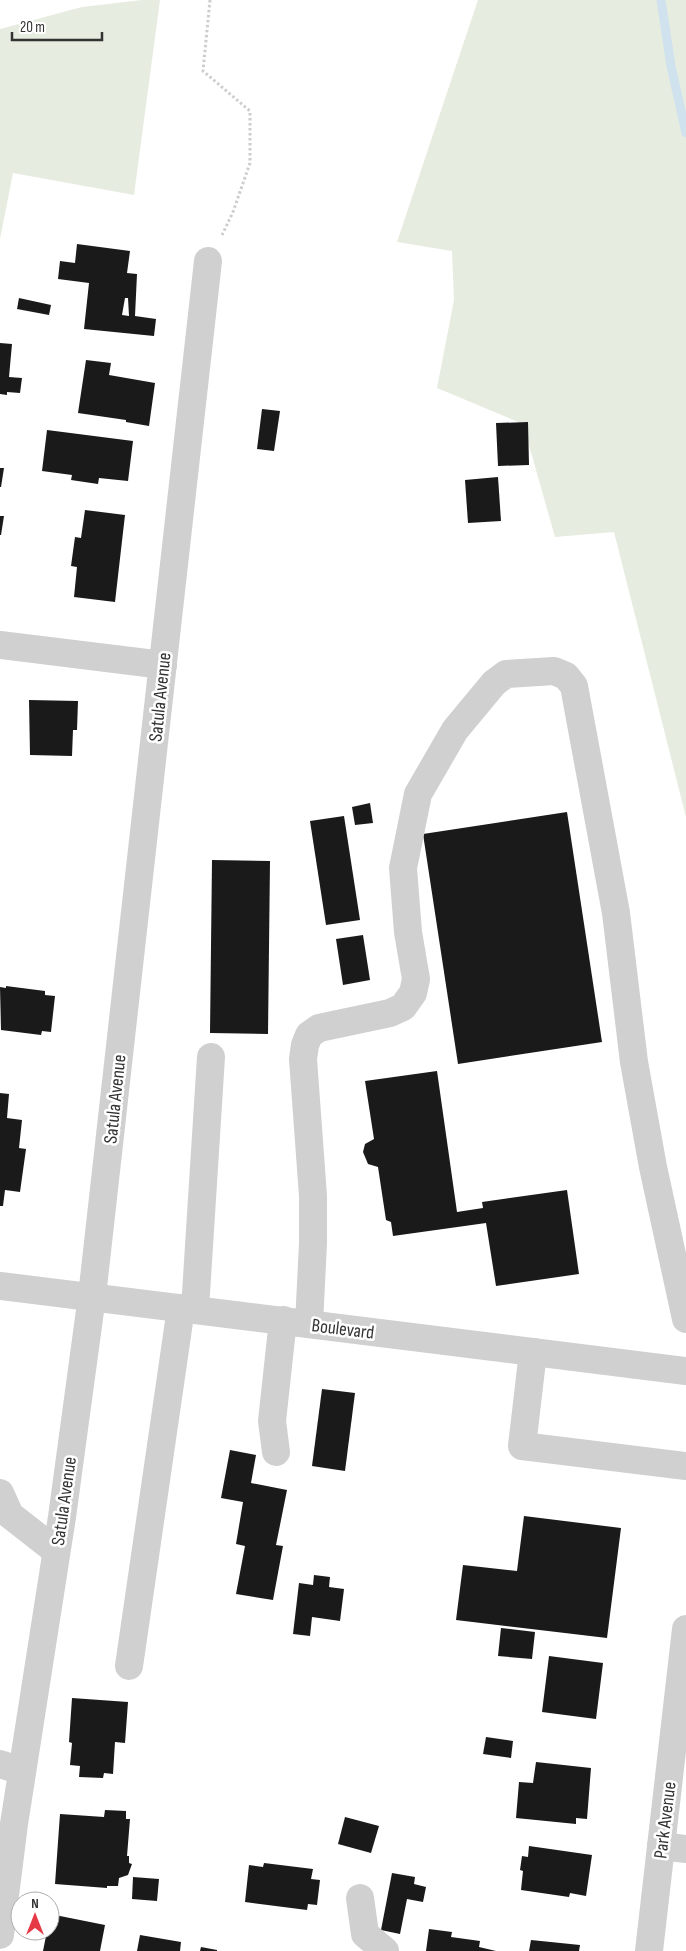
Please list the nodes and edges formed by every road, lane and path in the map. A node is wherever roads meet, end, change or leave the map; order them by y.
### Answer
1 (210, 0) edge
2 (208, 261) joint
3 (0, 645) edge
4 (163, 664) junction
5 (211, 1057) dead end
6 (0, 1286) edge
7 (92, 1296) junction
8 (188, 1309) junction
9 (282, 1320) junction
10 (686, 1320) edge
11 (309, 1324) junction
12 (534, 1352) junction
13 (686, 1371) edge
14 (276, 1452) dead end
15 (686, 1466) edge
16 (0, 1493) edge
17 (56, 1551) junction
18 (686, 1629) edge
19 (129, 1666) dead end
20 (11, 1768) edge
21 (674, 1848) edge
22 (360, 1898) dead end
23 (1, 1929) edge
24 (385, 1951) edge
25 (649, 1951) edge

1 - 2 path
2 - 4 street, Satula Avenue
3 - 4 street
4 - 7 street, Satula Avenue
5 - 8 street
6 - 7 street, Boulevard
7 - 8 street, Boulevard
7 - 17 street, Satula Avenue
8 - 9 street, Boulevard
8 - 19 street
9 - 11 street, Boulevard
9 - 14 street
10 - 11 street
11 - 12 street, Boulevard
12 - 13 street, Boulevard
12 - 15 street
16 - 17 street
17 - 20 street, Satula Avenue
18 - 21 street, Park Avenue
20 - 23 street, Satula Avenue
21 - 25 street, Park Avenue
22 - 24 street

